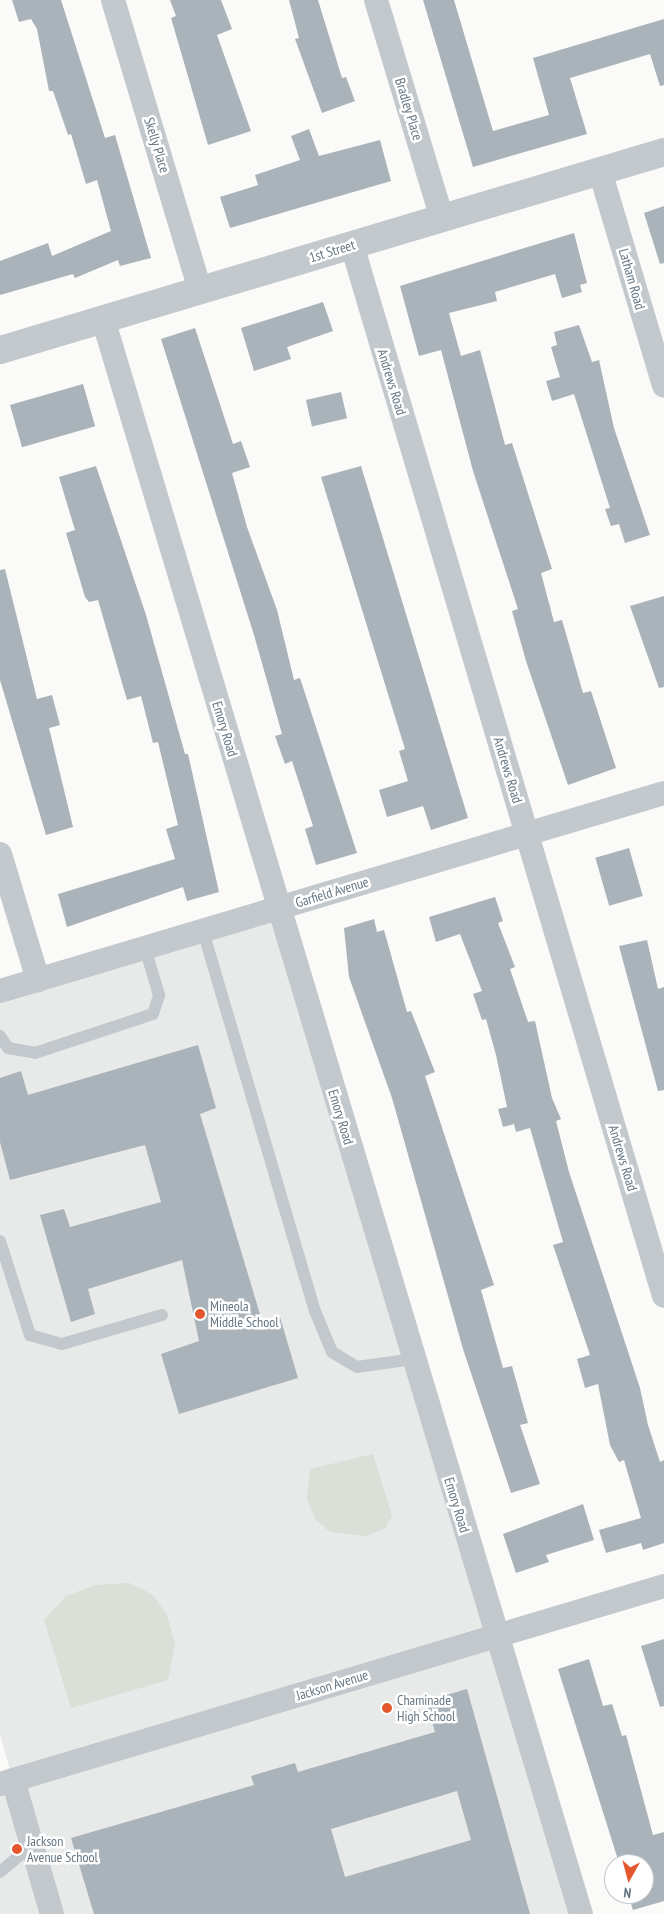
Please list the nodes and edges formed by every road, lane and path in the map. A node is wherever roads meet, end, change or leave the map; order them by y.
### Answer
1 (113, 0) edge
2 (376, 0) edge
3 (664, 152) edge
4 (600, 171) junction
5 (442, 218) junction
6 (352, 245) junction
7 (200, 290) junction
8 (103, 319) junction
9 (0, 350) edge
10 (664, 386) edge
11 (664, 793) edge
12 (527, 834) junction
13 (0, 854) edge
14 (278, 908) junction
15 (203, 931) junction
16 (145, 948) junction
17 (38, 980) junction
18 (0, 992) edge
19 (0, 1036) edge
20 (0, 1241) edge
21 (664, 1296) edge
22 (162, 1315) dead end
23 (414, 1359) junction
24 (664, 1586) edge
25 (497, 1636) junction
26 (6, 1782) edge
27 (32, 1845) junction
28 (0, 1872) edge
29 (52, 1914) edge
30 (581, 1914) edge

1 - 7 street, Skelly Place
2 - 5 street, Bradley Place
3 - 4 street, 1st Street
4 - 5 street, 1st Street
4 - 10 street, Latham Road
5 - 6 street, 1st Street
6 - 7 street, 1st Street
6 - 12 street, Andrews Road
7 - 8 street, 1st Street
8 - 9 street, 1st Street
8 - 14 street, Emory Road
11 - 12 street, Garfield Avenue
12 - 14 street, Garfield Avenue
12 - 21 street, Andrews Road
13 - 17 street
14 - 15 street, Garfield Avenue
14 - 23 street, Emory Road
15 - 16 street, Garfield Avenue
15 - 23 lane
16 - 17 street, Garfield Avenue
16 - 19 lane
17 - 18 street, Garfield Avenue
20 - 22 lane
23 - 25 street, Emory Road
24 - 25 street, Jackson Avenue
25 - 26 street, Jackson Avenue
25 - 30 street, Emory Road
26 - 27 street
27 - 28 lane
27 - 29 street

